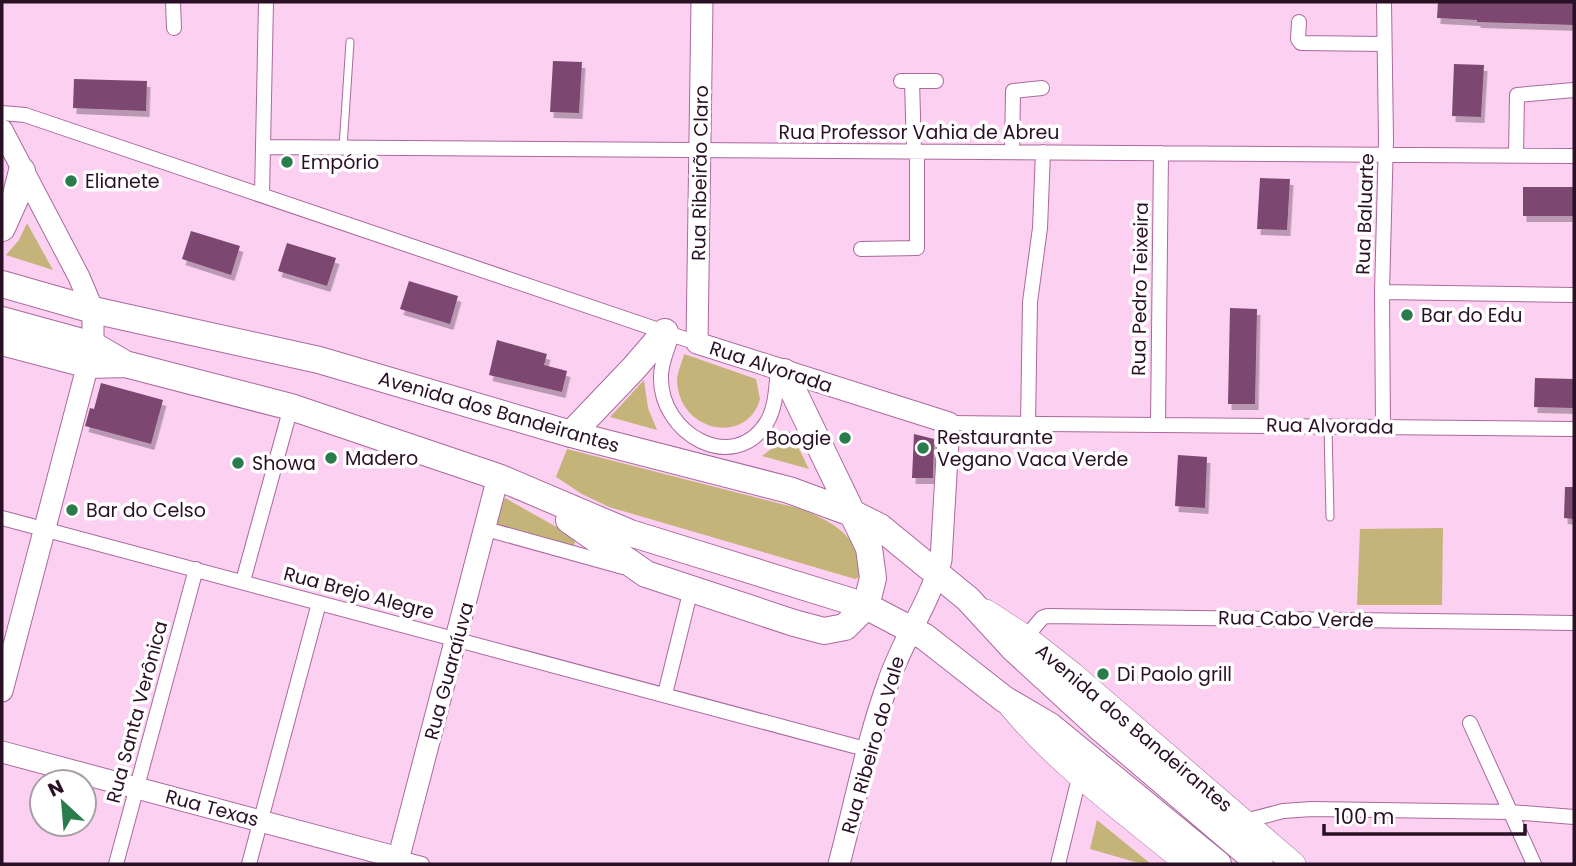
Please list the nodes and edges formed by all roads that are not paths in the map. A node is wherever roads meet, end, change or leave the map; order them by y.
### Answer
1 (173, 2) edge
2 (266, 2) edge
3 (702, 2) edge
4 (1384, 2) edge
5 (1299, 22) dead end
6 (174, 28) dead end
7 (350, 42) dead end
8 (1384, 44) junction
9 (936, 81) dead end
10 (1042, 88) dead end
11 (1574, 90) edge
12 (2, 113) edge
13 (2, 130) edge
14 (263, 147) junction
15 (343, 147) junction
16 (701, 150) junction
17 (915, 151) junction
18 (1012, 152) junction
19 (1043, 152) junction
20 (1161, 153) junction
21 (1386, 155) junction
22 (1516, 156) junction
23 (1574, 156) edge
24 (22, 170) junction
25 (262, 195) junction
26 (2, 229) edge
27 (861, 250) dead end
28 (2, 284) edge
29 (1382, 292) junction
30 (1574, 295) edge
31 (93, 310) junction
32 (2, 320) edge
33 (669, 334) junction
34 (2, 342) edge
35 (697, 343) junction
36 (91, 355) junction
37 (781, 371) junction
38 (291, 407) junction
39 (949, 423) junction
40 (1028, 424) junction
41 (1158, 425) junction
42 (1328, 426) junction
43 (1383, 427) junction
44 (1574, 429) edge
45 (571, 434) junction
46 (498, 477) junction
47 (528, 491) junction
48 (854, 514) junction
49 (1330, 517) dead end
50 (2, 518) edge
51 (45, 529) junction
52 (486, 530) junction
53 (196, 569) junction
54 (938, 573) junction
55 (646, 574) junction
56 (243, 581) junction
57 (691, 589) junction
58 (968, 599) junction
59 (318, 603) junction
60 (866, 606) junction
61 (1574, 623) edge
62 (912, 628) junction
63 (1026, 637) junction
64 (457, 639) junction
65 (2, 691) edge
66 (664, 694) junction
67 (1004, 699) junction
68 (1470, 723) dead end
69 (869, 750) junction
70 (2, 752) edge
71 (1081, 787) junction
72 (136, 788) junction
73 (1511, 812) junction
74 (1574, 817) edge
75 (261, 821) junction
76 (1245, 821) junction
77 (398, 861) edge
78 (116, 864) edge
79 (249, 864) edge
80 (422, 864) edge
81 (839, 864) edge
82 (1058, 864) edge
83 (1187, 864) edge
84 (1218, 864) edge
85 (1260, 864) edge
86 (1294, 864) edge
87 (1534, 864) edge

1 - 6 street
2 - 14 street
3 - 16 street, Rua Ribeirão Claro
4 - 8 street, Rua Baluarte
5 - 8 street
7 - 15 lane
8 - 21 street, Rua Baluarte
9 - 17 street
10 - 18 street
11 - 22 street
12 - 25 street, Rua Alvorada
13 - 24 street
14 - 15 street, Rua Professor Vahia de Abreu
14 - 25 street
15 - 16 street, Rua Professor Vahia de Abreu
16 - 17 street, Rua Professor Vahia de Abreu
16 - 35 street, Rua Ribeirão Claro
17 - 18 street, Rua Professor Vahia de Abreu
17 - 27 street
18 - 19 street, Rua Professor Vahia de Abreu
19 - 20 street, Rua Professor Vahia de Abreu
19 - 40 street
20 - 21 street, Rua Professor Vahia de Abreu
20 - 41 street, Rua Pedro Teixeira
21 - 22 street, Rua Professor Vahia de Abreu
21 - 29 street, Rua Baluarte
22 - 23 street, Rua Professor Vahia de Abreu
24 - 26 highway
24 - 31 street
25 - 33 street, Rua Alvorada
28 - 31 highway, Avenida dos Bandeirantes
29 - 30 street
29 - 43 street, Rua Baluarte
31 - 36 street
31 - 45 highway, Avenida dos Bandeirantes
32 - 36 highway
33 - 35 street, Rua Alvorada
33 - 37 street
33 - 45 highway
34 - 36 highway
35 - 37 street, Rua Alvorada
36 - 38 highway
36 - 51 street
37 - 39 street, Rua Alvorada
37 - 48 highway
38 - 46 highway
38 - 56 street
39 - 40 street, Rua Alvorada
39 - 54 street
40 - 41 street, Rua Alvorada
41 - 42 street, Rua Alvorada
42 - 43 street, Rua Alvorada
42 - 49 lane
43 - 44 street, Rua Alvorada
45 - 48 highway, Avenida dos Bandeirantes
46 - 47 highway
46 - 52 street, Rua Guaraíuva
47 - 55 highway
47 - 60 highway
48 - 54 highway, Avenida dos Bandeirantes
48 - 60 highway
50 - 51 street, Rua Brejo Alegre
51 - 53 street, Rua Brejo Alegre
51 - 65 street
52 - 55 street
52 - 64 street, Rua Guaraíuva
53 - 56 street, Rua Brejo Alegre
53 - 72 street, Rua Santa Verônica
54 - 58 highway, Avenida dos Bandeirantes
54 - 62 street
55 - 57 highway
56 - 59 street, Rua Brejo Alegre
57 - 60 highway
57 - 66 street
58 - 63 main road, Avenida dos Bandeirantes
58 - 85 highway, Avenida dos Bandeirantes
59 - 64 street, Rua Brejo Alegre
59 - 75 street
60 - 62 highway
61 - 63 street, Rua Cabo Verde
62 - 67 highway
62 - 69 street, Rua Ribeiro do Vale
63 - 76 main road, Avenida dos Bandeirantes
64 - 66 street, Rua Brejo Alegre
64 - 77 street, Rua Guaraíuva
66 - 69 street, Rua Brejo Alegre
67 - 71 main road
67 - 84 highway
68 - 73 street
69 - 81 street, Rua Ribeiro do Vale
70 - 72 street, Rua Texas
71 - 82 street
71 - 83 main road
72 - 75 street, Rua Texas
72 - 78 street, Rua Santa Verônica
73 - 74 street
73 - 76 street
73 - 87 street
75 - 77 street, Rua Texas
75 - 79 street
76 - 86 main road, Avenida dos Bandeirantes
77 - 80 street, Rua Texas

